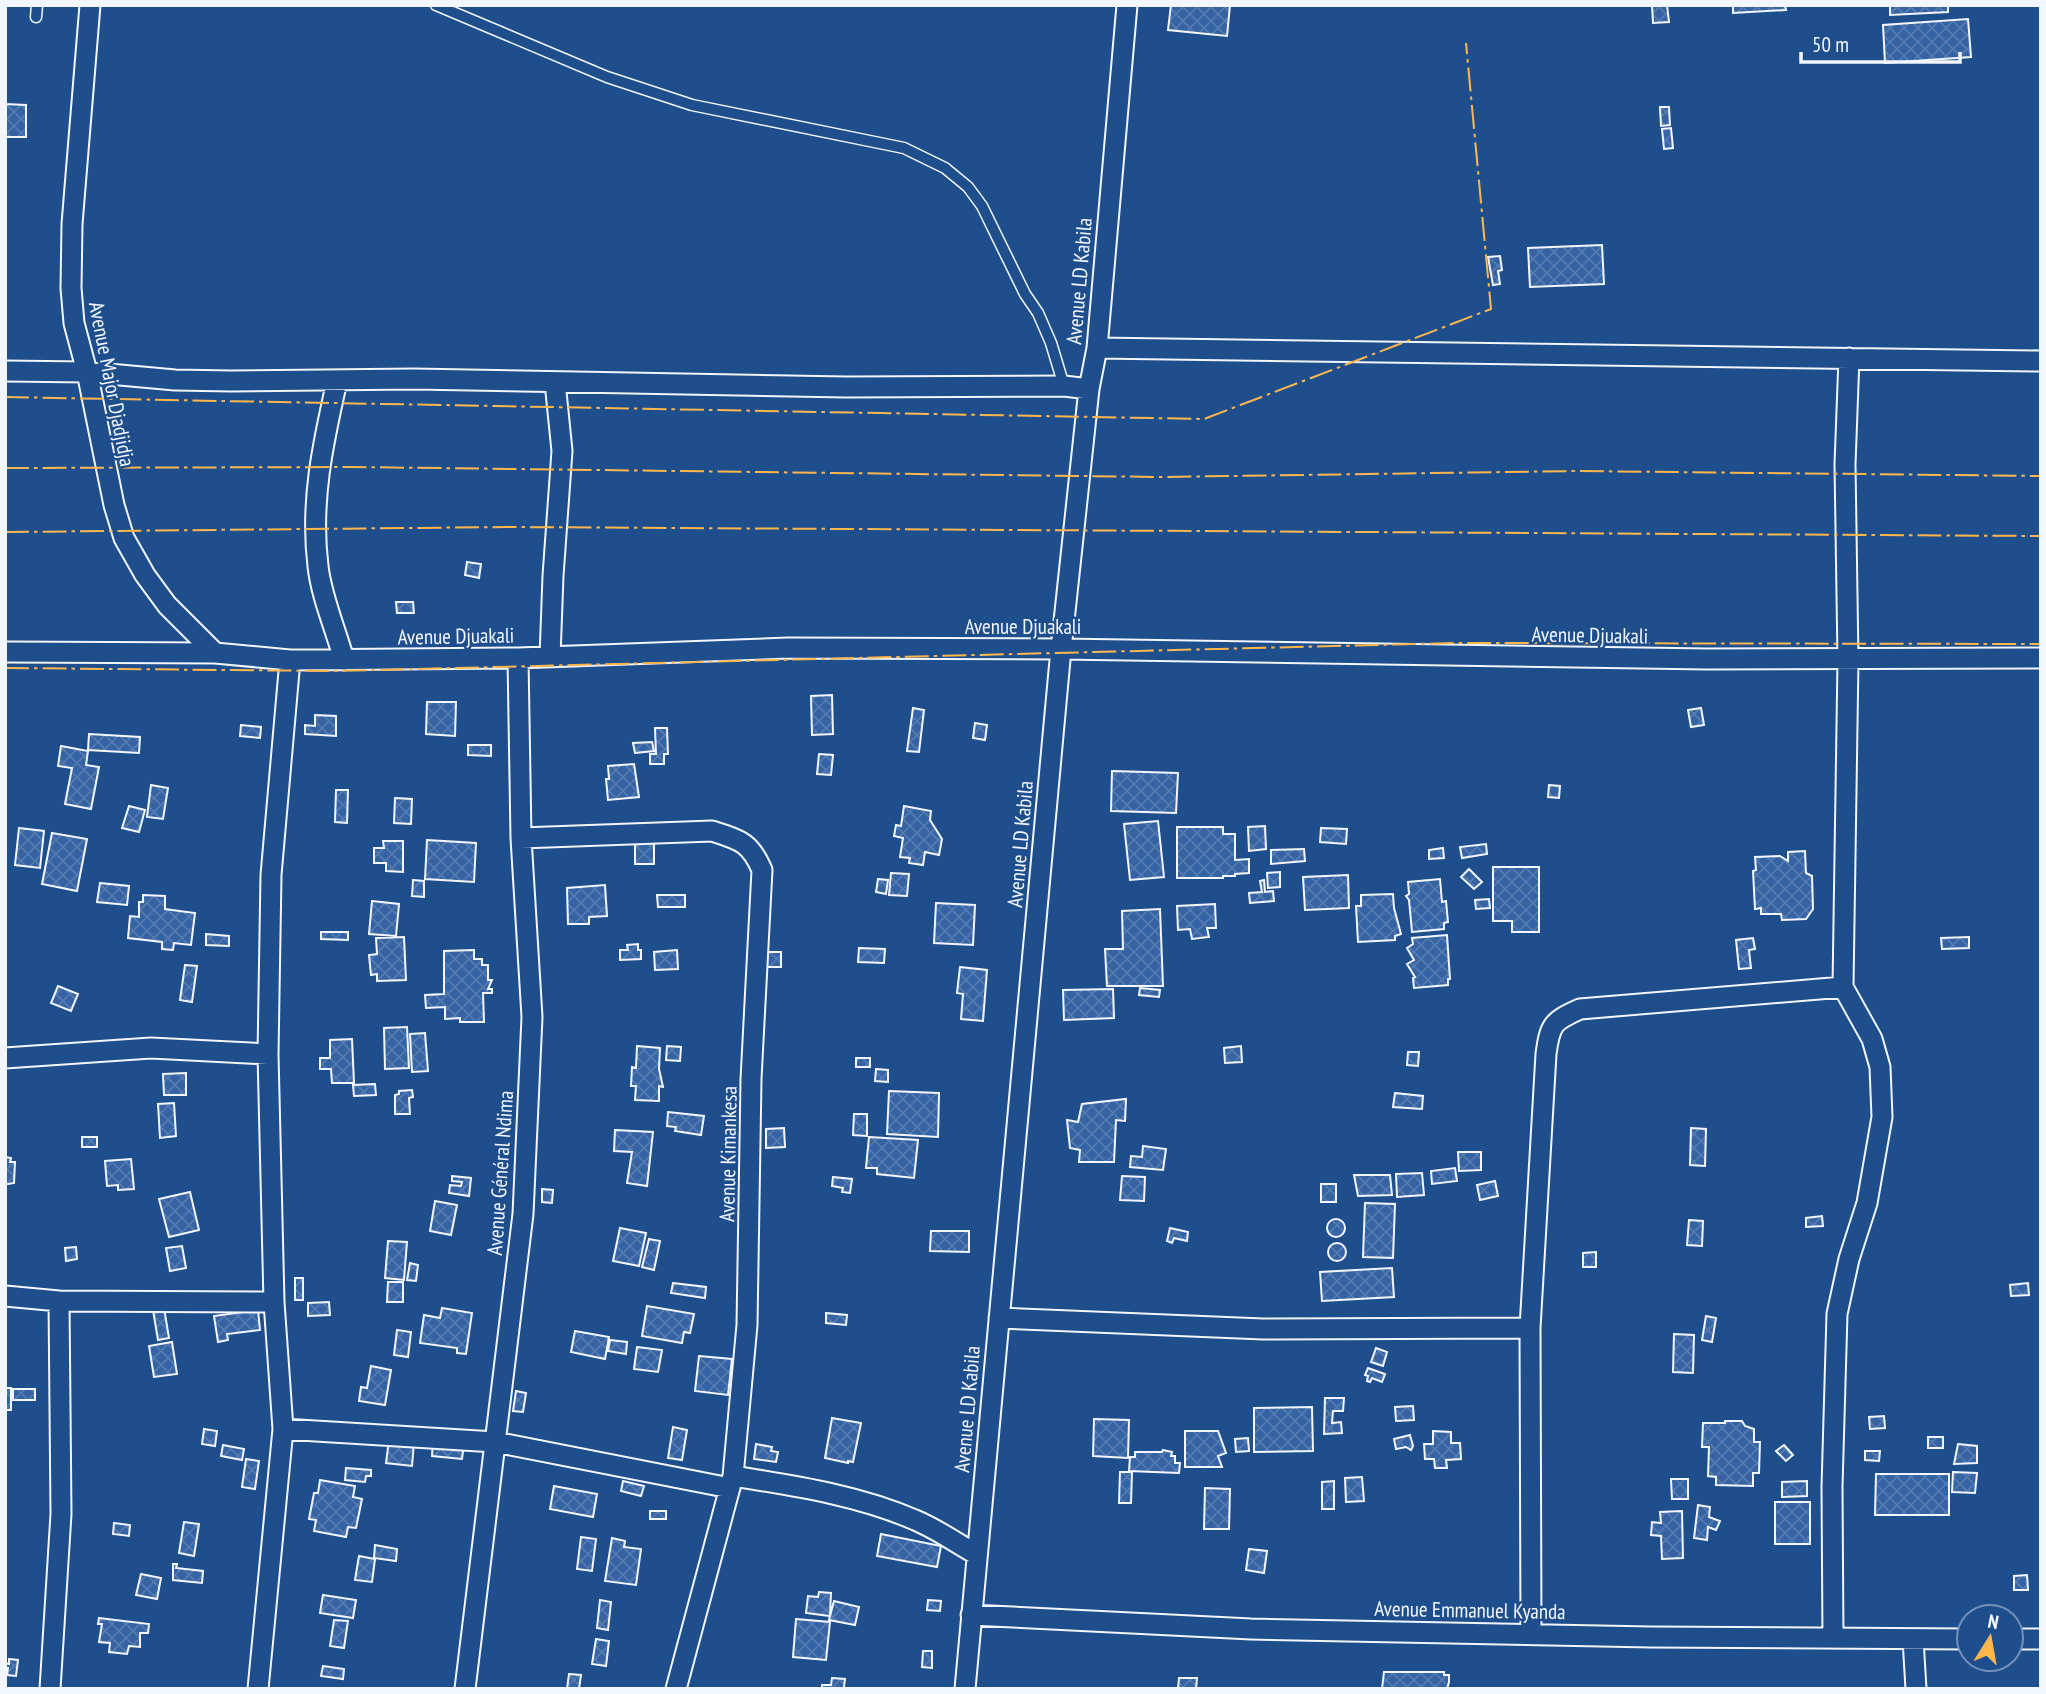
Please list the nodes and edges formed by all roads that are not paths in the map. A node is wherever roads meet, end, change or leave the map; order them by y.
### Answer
1 (37, 5) edge
2 (90, 5) edge
3 (436, 5) edge
4 (1127, 5) edge
5 (36, 17) dead end
6 (1097, 348) junction
7 (1849, 358) junction
8 (2041, 361) edge
9 (5, 371) edge
10 (87, 372) junction
11 (337, 381) junction
12 (555, 382) junction
13 (1064, 386) junction
14 (1089, 389) junction
15 (1060, 649) junction
16 (5, 652) edge
17 (215, 653) junction
18 (550, 657) junction
19 (518, 658) junction
20 (2041, 658) edge
21 (290, 660) junction
22 (344, 660) junction
23 (1848, 660) junction
24 (521, 838) junction
25 (1843, 987) junction
26 (268, 1054) junction
27 (5, 1058) edge
28 (5, 1296) edge
29 (59, 1301) junction
30 (274, 1302) junction
31 (999, 1318) junction
32 (1530, 1328) junction
33 (283, 1429) junction
34 (495, 1442) junction
35 (732, 1482) junction
36 (976, 1554) junction
37 (971, 1615) junction
38 (1531, 1634) junction
39 (1833, 1639) junction
40 (1913, 1639) junction
41 (1955, 1639) edge
42 (50, 1689) edge
43 (258, 1689) edge
44 (466, 1689) edge
45 (676, 1689) edge
46 (965, 1689) edge
47 (1916, 1689) edge

1 - 5 lane
2 - 10 street, Avenue Major Djadjidja
3 - 13 lane
4 - 6 street, Avenue LD Kabila
6 - 7 street
6 - 14 street, Avenue LD Kabila
7 - 8 street
7 - 23 street
9 - 10 street
10 - 11 street
10 - 17 street, Avenue Major Djadjidja
11 - 12 street
11 - 22 street
12 - 13 street
12 - 18 street
13 - 14 street
14 - 15 street, Avenue LD Kabila
15 - 18 street, Avenue Djuakali
15 - 23 street, Avenue Djuakali
15 - 31 street, Avenue LD Kabila
16 - 17 street, Avenue Djuakali
17 - 21 street, Avenue Djuakali
18 - 19 street, Avenue Djuakali
19 - 22 street, Avenue Djuakali
19 - 24 street, Avenue Général Ndima
20 - 23 street, Avenue Djuakali
21 - 22 street, Avenue Djuakali
21 - 26 street
23 - 25 street
24 - 34 street, Avenue Général Ndima
24 - 35 street, Avenue Kimankesa
25 - 32 street
25 - 39 street
26 - 27 street
26 - 30 street
28 - 29 street
29 - 30 street
29 - 42 street
30 - 33 street
31 - 32 street
31 - 36 street, Avenue LD Kabila
32 - 38 street
33 - 34 street
33 - 43 street
34 - 35 street
34 - 44 street, Avenue Général Ndima
35 - 36 street
35 - 45 street, Avenue Kimankesa
36 - 37 street, Avenue LD Kabila
37 - 38 street, Avenue Emmanuel Kyanda
37 - 46 street, Avenue LD Kabila
38 - 39 street, Avenue Emmanuel Kyanda
39 - 40 street, Avenue Emmanuel Kyanda
40 - 41 street, Avenue Emmanuel Kyanda
40 - 47 street

